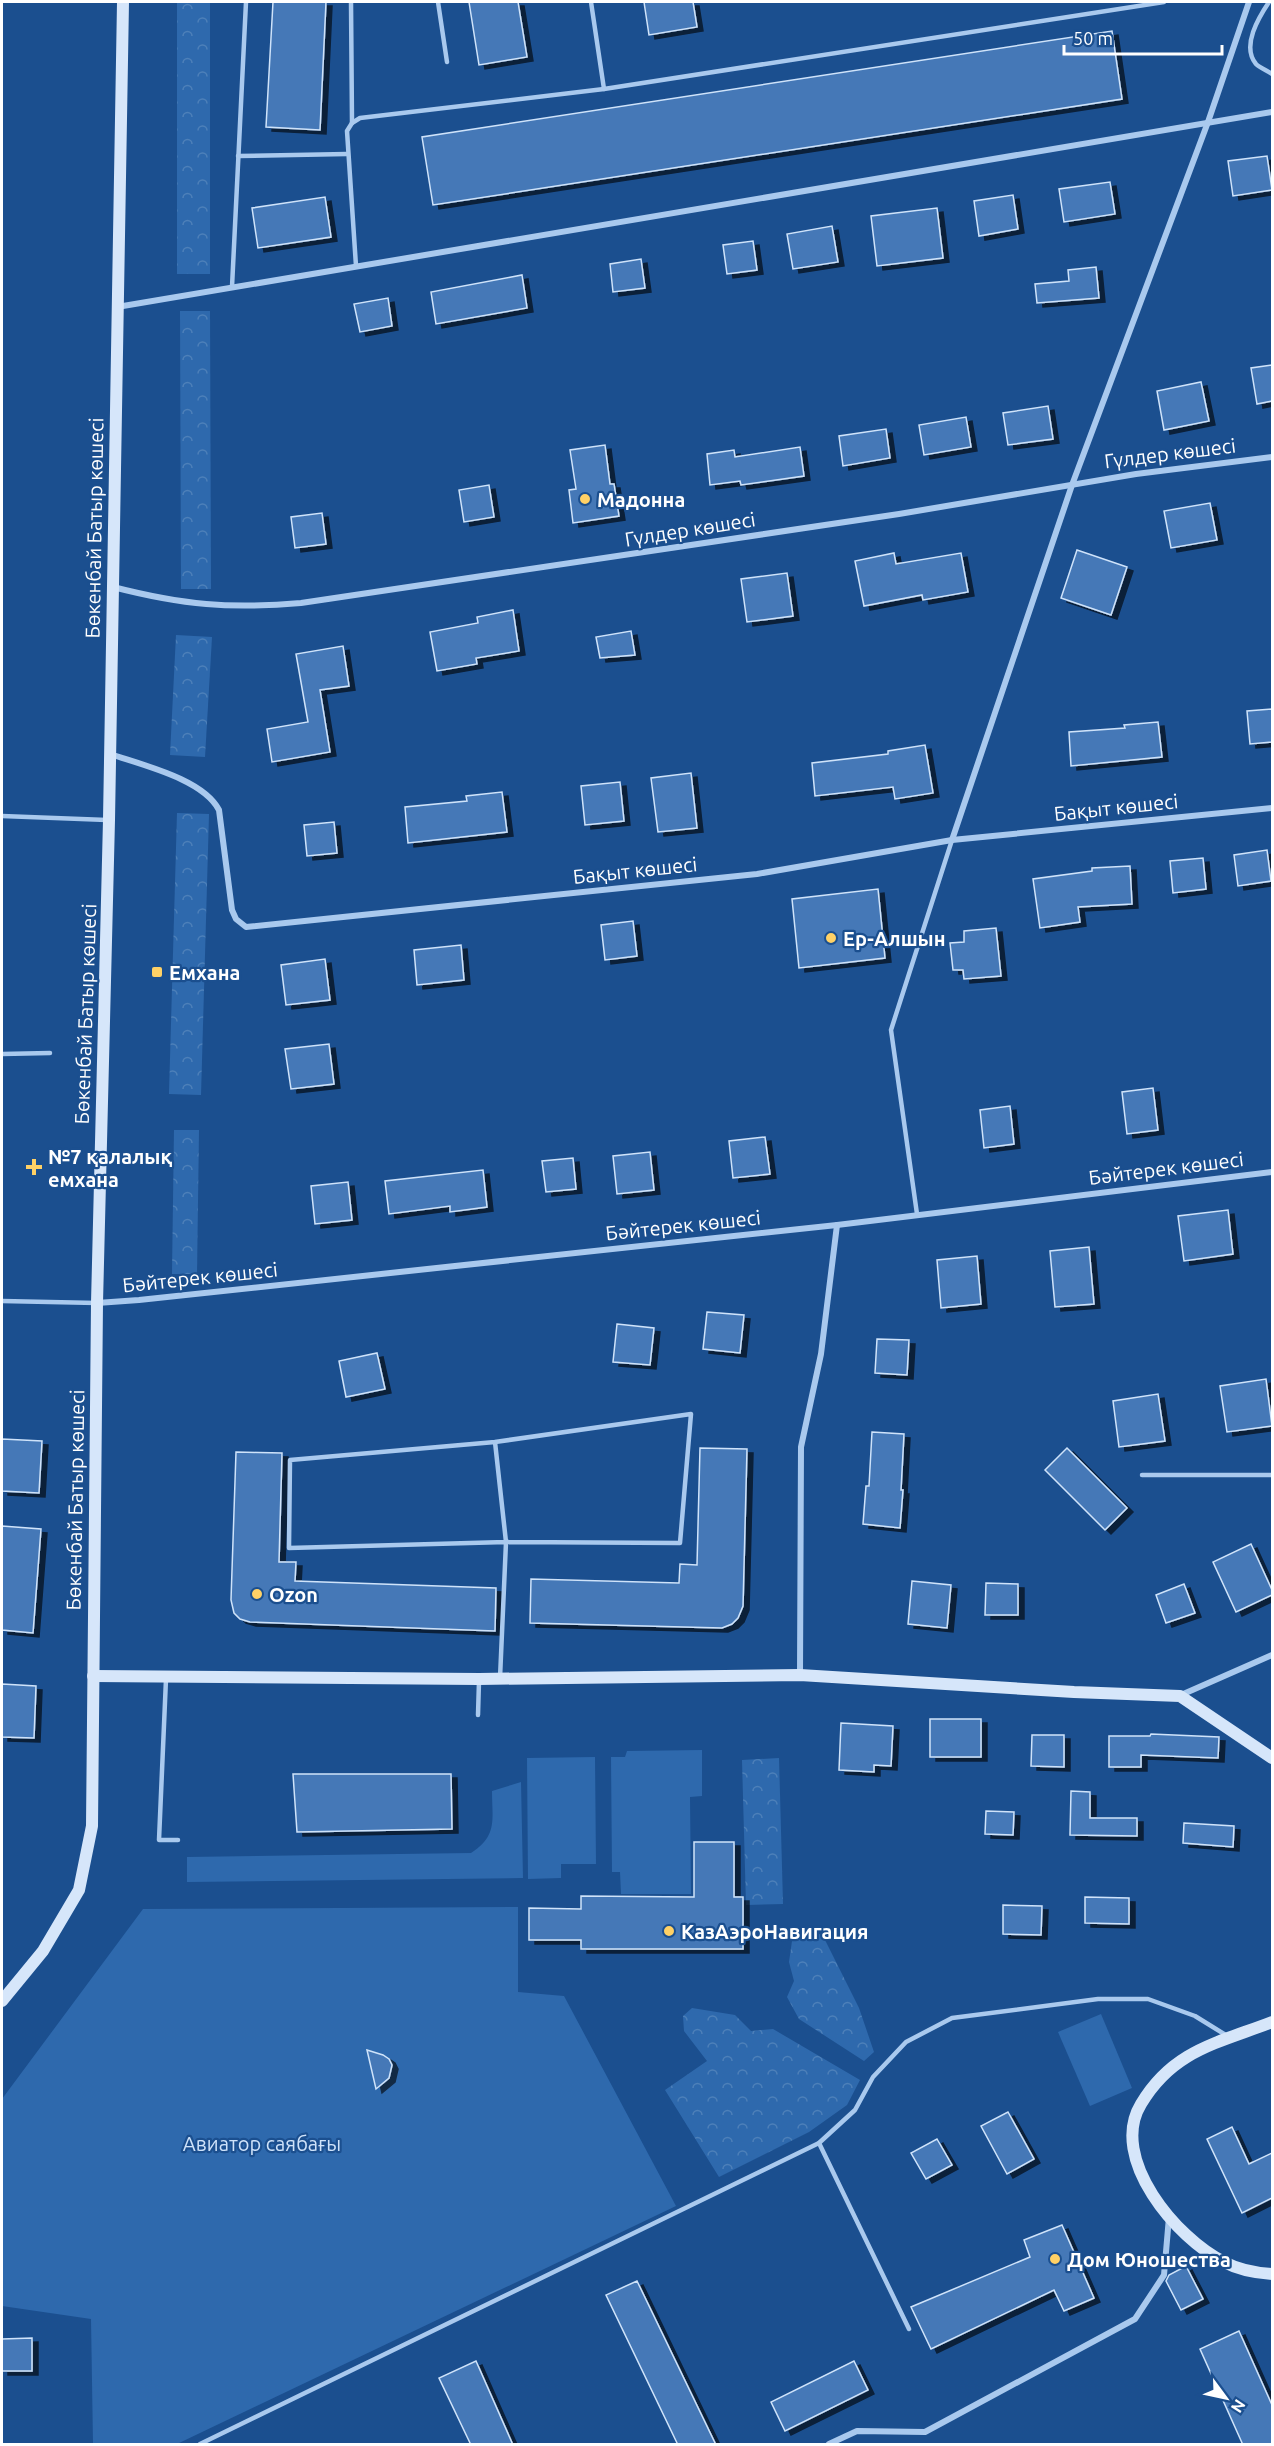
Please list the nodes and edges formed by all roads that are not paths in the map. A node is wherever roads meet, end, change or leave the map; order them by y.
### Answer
1 (123, 2) edge
2 (246, 2) edge
3 (351, 2) edge
4 (438, 2) edge
5 (591, 2) edge
6 (1164, 2) edge
7 (1249, 2) edge
8 (1269, 2) edge
9 (447, 62) dead end
10 (1272, 74) edge
11 (604, 89) junction
12 (1272, 112) edge
13 (1208, 122) junction
14 (352, 123) junction
15 (347, 154) junction
16 (238, 156) junction
17 (356, 266) junction
18 (232, 287) junction
19 (117, 307) junction
20 (1272, 457) edge
21 (1072, 485) junction
22 (112, 587) junction
23 (110, 754) junction
24 (1272, 808) edge
25 (2, 816) edge
26 (110, 820) junction
27 (952, 840) junction
28 (50, 1053) dead end
29 (2, 1054) edge
30 (1272, 1172) edge
31 (917, 1214) junction
32 (837, 1225) junction
33 (2, 1301) edge
34 (97, 1303) junction
35 (495, 1442) junction
36 (1272, 1474) edge
37 (1142, 1475) dead end
38 (506, 1542) junction
39 (1272, 1655) edge
40 (800, 1675) junction
41 (93, 1676) junction
42 (166, 1676) junction
43 (500, 1678) junction
44 (479, 1679) junction
45 (1180, 1696) junction
46 (478, 1715) dead end
47 (1272, 1758) edge
48 (178, 1840) dead end
49 (2, 2001) edge
50 (1272, 2022) edge
51 (1231, 2038) junction
52 (819, 2143) junction
53 (1169, 2216) junction
54 (1272, 2274) edge
55 (909, 2329) dead end
56 (200, 2445) edge
57 (829, 2445) edge

1 - 19 main road, Бөкенбай Батыр көшесі
2 - 16 lane
3 - 14 lane
4 - 9 lane
5 - 11 lane
6 - 11 lane
7 - 13 street
8 - 10 lane
11 - 14 lane
12 - 13 street
13 - 17 street
13 - 21 street
14 - 15 lane
15 - 16 lane
15 - 17 lane
16 - 18 lane
17 - 18 street
18 - 19 street
19 - 22 main road, Бөкенбай Батыр көшесі
20 - 21 street, Гүлдер көшесі
21 - 22 street, Гүлдер көшесі
21 - 27 street
22 - 23 main road, Бөкенбай Батыр көшесі
23 - 26 main road, Бөкенбай Батыр көшесі
23 - 27 street, Бақыт көшесі
24 - 27 street, Бақыт көшесі
25 - 26 lane
26 - 34 main road, Бөкенбай Батыр көшесі
27 - 31 lane
28 - 29 lane
30 - 31 street, Бәйтерек көшесі
31 - 32 street, Бәйтерек көшесі
32 - 34 street, Бәйтерек көшесі
32 - 40 street
33 - 34 lane
34 - 41 main road, Бөкенбай Батыр көшесі
35 - 38 lane
35 - 38 lane
35 - 38 lane
36 - 37 lane
38 - 43 lane
39 - 45 street
40 - 43 main road
40 - 45 main road
41 - 42 main road
41 - 49 main road, Бөкенбай Батыр көшесі
42 - 44 main road
42 - 48 lane
43 - 44 main road
44 - 46 lane
45 - 47 main road
50 - 51 main road
51 - 52 lane
51 - 53 main road
52 - 55 lane
52 - 56 lane
53 - 54 main road
53 - 57 street

